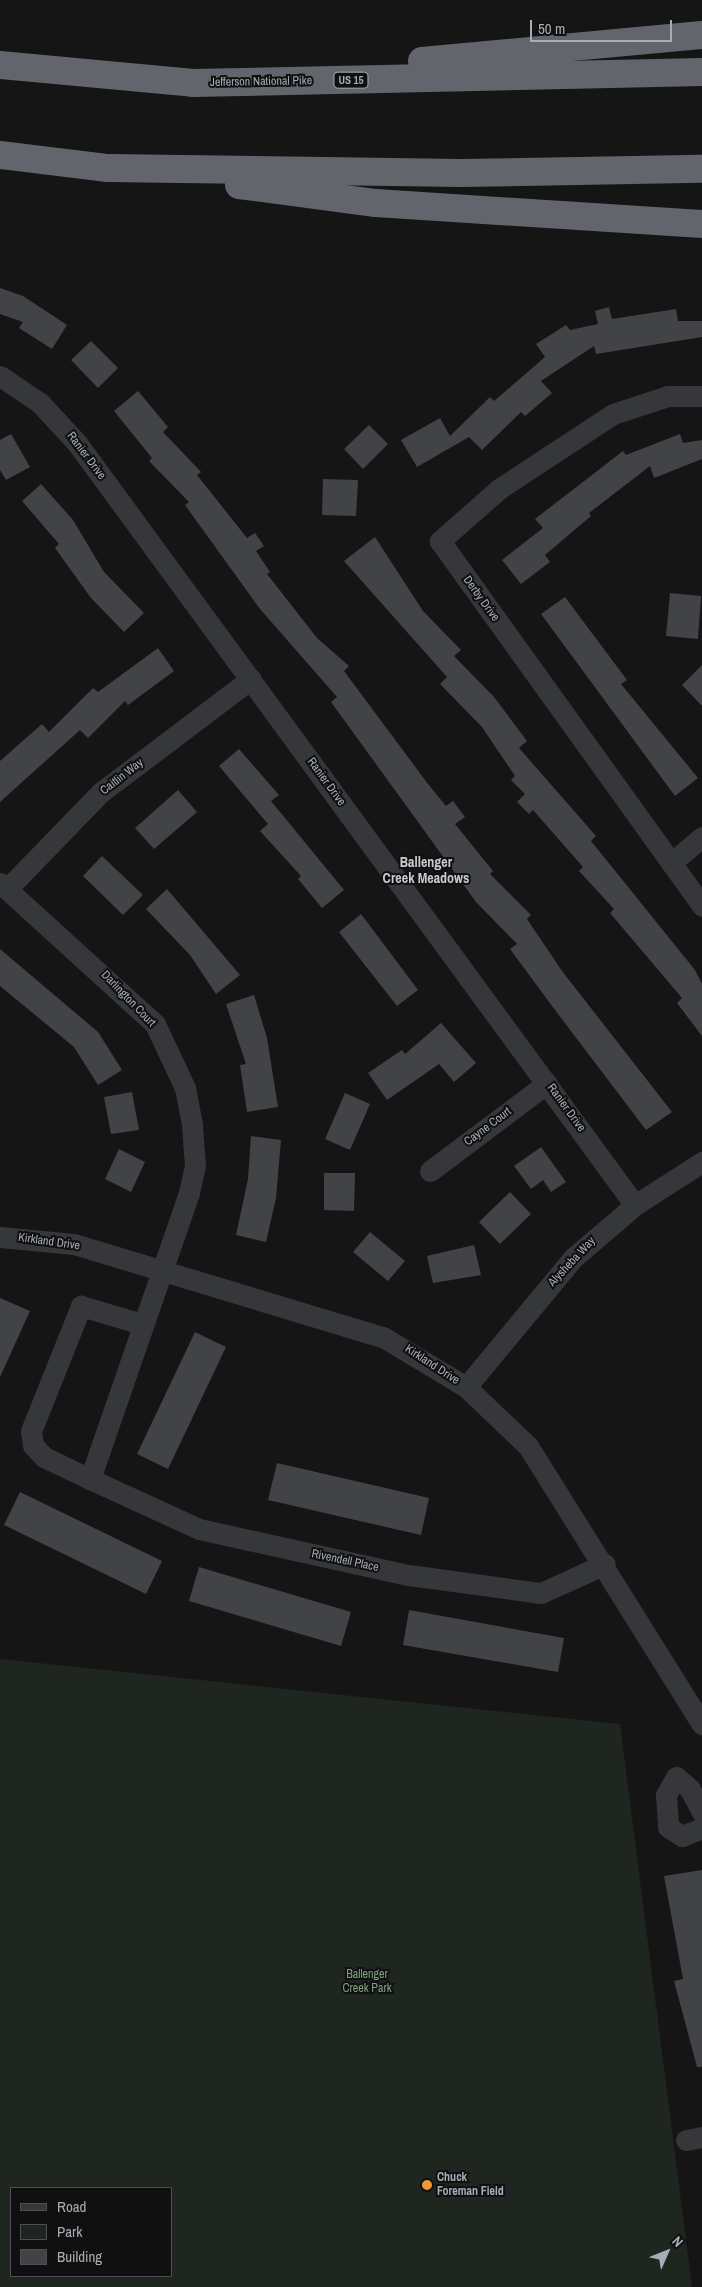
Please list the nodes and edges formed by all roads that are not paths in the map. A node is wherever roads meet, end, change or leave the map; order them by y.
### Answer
1 (702, 35) edge
2 (0, 65) edge
3 (702, 72) edge
4 (193, 83) junction
5 (0, 155) edge
6 (108, 168) junction
7 (702, 169) edge
8 (702, 224) edge
9 (0, 376) edge
10 (702, 396) edge
11 (251, 679) junction
12 (702, 836) edge
13 (671, 863) junction
14 (3, 886) edge
15 (702, 906) edge
16 (547, 1083) junction
17 (702, 1162) edge
18 (430, 1171) dead end
19 (635, 1205) junction
20 (0, 1237) edge
21 (165, 1268) junction
22 (142, 1324) junction
23 (466, 1387) junction
24 (90, 1479) junction
25 (605, 1564) junction
26 (702, 1724) edge
27 (702, 1812) edge
28 (702, 1828) edge

1 - 4 highway
2 - 4 highway, Jefferson National Pike / US 15
3 - 4 highway, Jefferson National Pike / US 15
5 - 6 highway
6 - 7 highway
6 - 8 highway
9 - 11 street, Ranier Drive
10 - 13 street, Derby Drive
11 - 14 street, Caitlin Way
11 - 16 street, Ranier Drive
12 - 13 street
13 - 15 street, Derby Drive
14 - 21 street, Darlington Court
16 - 18 street, Cayne Court
16 - 19 street, Ranier Drive
17 - 19 street, Alysheba Way
19 - 23 street, Alysheba Way
20 - 21 street, Kirkland Drive
21 - 22 street
21 - 23 street, Kirkland Drive
22 - 24 street
22 - 24 street, Rivendell Place
23 - 25 street, Kirkland Drive
24 - 25 street, Rivendell Place
25 - 26 street, Kirkland Drive
27 - 28 street

